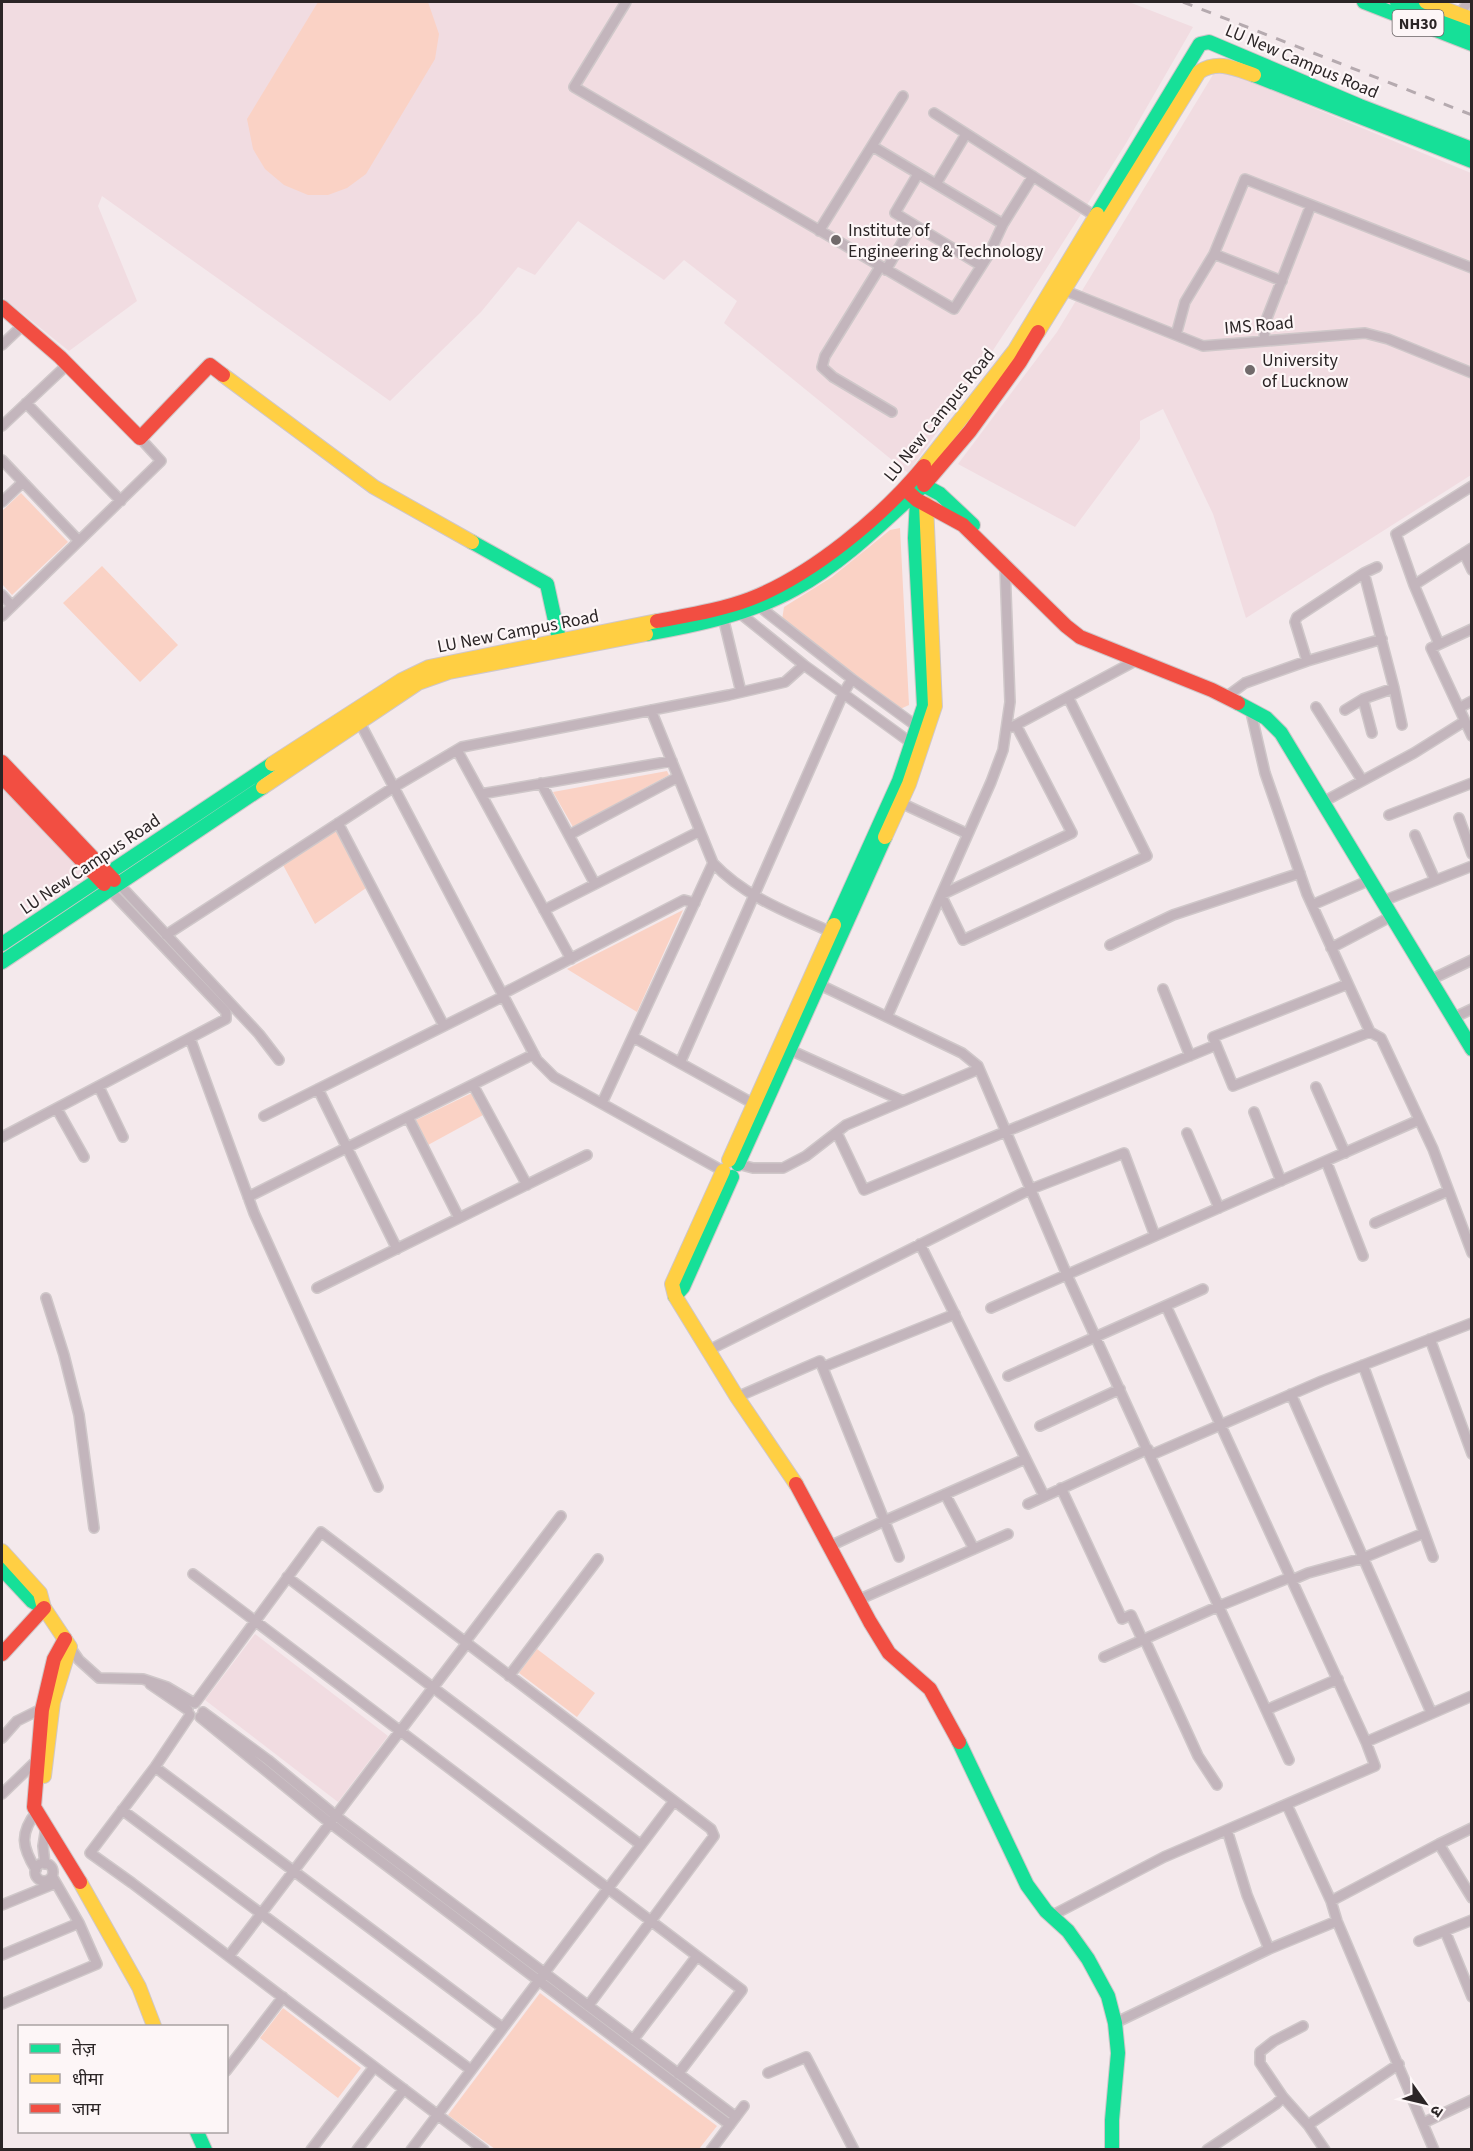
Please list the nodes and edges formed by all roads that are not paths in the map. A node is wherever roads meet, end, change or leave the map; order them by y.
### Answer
1 (626, 2) edge
2 (1364, 2) edge
3 (1397, 2) edge
4 (1426, 2) edge
5 (1468, 2) edge
6 (1461, 19) edge
7 (1472, 31) edge
8 (1472, 44) edge
9 (903, 96) dead end
10 (933, 113) dead end
11 (966, 134) junction
12 (872, 147) junction
13 (1472, 149) edge
14 (1472, 161) edge
15 (918, 174) junction
16 (1033, 176) junction
17 (936, 184) junction
18 (1311, 205) junction
19 (1095, 216) junction
20 (913, 224) junction
21 (1004, 224) junction
22 (819, 231) junction
23 (1214, 254) junction
24 (980, 265) junction
25 (883, 268) junction
26 (1472, 268) edge
27 (1281, 281) junction
28 (1059, 288) junction
29 (2, 307) edge
30 (23, 325) junction
31 (1176, 335) junction
32 (1264, 341) junction
33 (2, 345) edge
34 (68, 364) junction
35 (1472, 373) edge
36 (26, 403) junction
37 (892, 412) dead end
38 (2, 426) edge
39 (140, 438) junction
40 (2, 460) edge
41 (23, 482) junction
42 (1472, 486) edge
43 (916, 492) junction
44 (121, 501) junction
45 (2, 502) edge
46 (951, 511) junction
47 (79, 541) junction
48 (1468, 551) edge
49 (1005, 567) junction
50 (1377, 567) dead end
51 (1472, 570) edge
52 (1364, 573) junction
53 (1414, 585) junction
54 (2, 595) edge
55 (754, 602) junction
56 (12, 606) junction
57 (731, 611) junction
58 (2, 616) edge
59 (1067, 622) junction
60 (1472, 629) edge
61 (1382, 639) junction
62 (1439, 644) junction
63 (560, 645) junction
64 (1137, 660) junction
65 (1307, 661) junction
66 (804, 665) junction
67 (1173, 671) junction
68 (852, 679) junction
69 (1394, 687) junction
70 (741, 692) junction
71 (843, 694) junction
72 (1229, 694) junction
73 (1068, 697) junction
74 (1363, 699) junction
75 (1472, 702) edge
76 (1316, 707) dead end
77 (1250, 708) junction
78 (1459, 708) junction
79 (651, 710) junction
80 (1345, 710) dead end
81 (357, 716) junction
82 (1465, 721) junction
83 (1016, 725) junction
84 (1402, 725) dead end
85 (922, 730) junction
86 (1006, 731) junction
87 (1372, 734) dead end
88 (1472, 736) edge
89 (916, 746) junction
90 (458, 750) junction
91 (672, 761) junction
92 (2, 762) edge
93 (2, 777) edge
94 (678, 777) junction
95 (1362, 780) junction
96 (541, 783) junction
97 (1472, 783) edge
98 (394, 787) junction
99 (481, 794) junction
100 (1327, 800) junction
101 (901, 803) junction
102 (1389, 815) dead end
103 (1459, 818) dead end
104 (338, 823) junction
105 (700, 831) junction
106 (968, 834) junction
107 (1415, 835) dead end
108 (569, 836) junction
109 (1472, 854) edge
110 (713, 863) junction
111 (1472, 866) edge
112 (1299, 873) junction
113 (104, 876) junction
114 (1370, 880) junction
115 (1435, 880) junction
116 (595, 884) junction
117 (114, 887) junction
118 (941, 895) junction
119 (755, 896) junction
120 (1386, 899) junction
121 (695, 903) junction
122 (1312, 904) junction
123 (544, 910) junction
124 (1392, 916) junction
125 (831, 932) junction
126 (166, 935) junction
127 (2, 944) edge
128 (1110, 945) dead end
129 (1331, 948) junction
130 (571, 959) junction
131 (1472, 960) edge
132 (2, 962) edge
133 (1433, 978) junction
134 (814, 982) junction
135 (1348, 984) junction
136 (1163, 989) dead end
137 (503, 995) junction
138 (1461, 1014) edge
139 (887, 1017) junction
140 (444, 1026) junction
141 (1370, 1032) junction
142 (633, 1036) junction
143 (190, 1038) junction
144 (1216, 1045) junction
145 (1471, 1045) edge
146 (790, 1050) junction
147 (534, 1054) junction
148 (1190, 1056) junction
149 (279, 1060) dead end
150 (680, 1063) junction
151 (979, 1069) junction
152 (473, 1085) junction
153 (99, 1087) junction
154 (1316, 1087) dead end
155 (318, 1089) junction
156 (903, 1101) junction
157 (602, 1103) junction
158 (754, 1104) junction
159 (57, 1109) junction
160 (1254, 1112) dead end
161 (264, 1116) dead end
162 (408, 1117) junction
163 (1419, 1120) junction
164 (837, 1132) junction
165 (1007, 1132) junction
166 (1187, 1133) dead end
167 (2, 1137) edge
168 (123, 1137) dead end
169 (347, 1148) junction
170 (1345, 1153) junction
171 (587, 1155) dead end
172 (84, 1157) dead end
173 (1326, 1161) junction
174 (730, 1168) junction
175 (1281, 1181) junction
176 (527, 1185) junction
177 (1031, 1189) junction
178 (1448, 1191) junction
179 (248, 1197) junction
180 (1220, 1208) junction
181 (459, 1218) junction
182 (1375, 1223) dead end
183 (1155, 1236) junction
184 (920, 1244) junction
185 (397, 1249) junction
186 (1472, 1253) edge
187 (1363, 1256) dead end
188 (1067, 1275) junction
189 (317, 1288) dead end
190 (1203, 1289) dead end
191 (46, 1298) dead end
192 (1166, 1306) junction
193 (991, 1308) dead end
194 (955, 1314) junction
195 (1472, 1323) edge
196 (1096, 1338) junction
197 (1430, 1339) junction
198 (707, 1351) junction
199 (1363, 1365) junction
200 (823, 1367) junction
201 (1008, 1376) dead end
202 (1120, 1389) junction
203 (1291, 1394) junction
204 (736, 1397) junction
205 (1220, 1425) junction
206 (1040, 1426) dead end
207 (1149, 1452) junction
208 (1472, 1454) edge
209 (1026, 1459) junction
210 (378, 1487) dead end
211 (1061, 1488) junction
212 (945, 1494) junction
213 (1044, 1496) junction
214 (1028, 1504) dead end
215 (561, 1516) dead end
216 (884, 1521) junction
217 (94, 1528) dead end
218 (1424, 1533) junction
219 (1008, 1534) dead end
220 (830, 1546) junction
221 (974, 1549) junction
222 (2, 1551) edge
223 (899, 1557) dead end
224 (1433, 1557) dead end
225 (1363, 1558) junction
226 (598, 1559) dead end
227 (2, 1569) edge
228 (193, 1574) dead end
229 (287, 1577) junction
230 (1292, 1579) junction
231 (858, 1600) junction
232 (1219, 1606) junction
233 (44, 1608) junction
234 (254, 1620) junction
235 (1144, 1640) junction
236 (466, 1642) junction
237 (68, 1643) junction
238 (2, 1654) edge
239 (1104, 1657) dead end
240 (509, 1676) junction
241 (1338, 1679) junction
242 (433, 1688) junction
243 (1472, 1696) edge
244 (48, 1706) junction
245 (195, 1710) junction
246 (1266, 1710) junction
247 (1431, 1712) junction
248 (400, 1731) junction
249 (2, 1738) edge
250 (1366, 1742) junction
251 (1289, 1760) dead end
252 (36, 1761) junction
253 (155, 1767) junction
254 (1216, 1785) dead end
255 (2, 1794) edge
256 (674, 1801) junction
257 (1287, 1805) junction
258 (122, 1810) junction
259 (37, 1811) junction
260 (333, 1819) junction
261 (46, 1825) junction
262 (1472, 1828) edge
263 (1227, 1830) junction
264 (1439, 1844) junction
265 (641, 1845) junction
266 (45, 1864) junction
267 (36, 1870) junction
268 (295, 1870) junction
269 (54, 1879) junction
270 (608, 1889) junction
271 (1472, 1898) edge
272 (1331, 1901) junction
273 (2, 1905) edge
274 (262, 1913) junction
275 (1051, 1916) junction
276 (1472, 1920) edge
277 (651, 1921) junction
278 (1337, 1921) junction
279 (79, 1923) junction
280 (1444, 1931) junction
281 (1419, 1941) dead end
282 (1269, 1949) junction
283 (2, 1955) edge
284 (229, 1956) junction
285 (697, 1956) junction
286 (542, 1977) junction
287 (283, 1997) junction
288 (1472, 1997) edge
289 (2, 2004) edge
290 (588, 2006) junction
291 (1115, 2023) junction
292 (154, 2025) edge
293 (1303, 2026) dead end
294 (503, 2028) junction
295 (633, 2040) junction
296 (1399, 2064) junction
297 (374, 2067) junction
298 (228, 2068) edge
299 (471, 2070) junction
300 (768, 2073) dead end
301 (678, 2074) junction
302 (404, 2089) junction
303 (1283, 2097) junction
304 (1472, 2100) edge
305 (744, 2106) dead end
306 (438, 2115) junction
307 (733, 2121) junction
308 (1423, 2123) junction
309 (1308, 2125) junction
310 (197, 2133) edge
311 (205, 2150) edge
312 (311, 2150) edge
313 (357, 2150) edge
314 (411, 2150) edge
315 (484, 2150) edge
316 (711, 2150) edge
317 (854, 2150) edge
318 (1112, 2150) edge
319 (1207, 2150) edge
320 (1326, 2150) edge
321 (1434, 2150) edge

1 - 22 street
2 - 8 main road, NH30
3 - 6 main road, NH30
4 - 6 main road
5 - 6 street
6 - 7 main road, NH30
9 - 12 street
10 - 11 street
11 - 16 street
11 - 17 street
12 - 15 street
12 - 22 street
13 - 19 main road, LU New Campus Road
14 - 28 main road, LU New Campus Road
15 - 17 street
15 - 20 street
16 - 19 street
16 - 21 street
17 - 21 street
18 - 23 street
18 - 26 street
18 - 27 street
19 - 28 main road, LU New Campus Road
20 - 24 street
20 - 25 street
21 - 24 street
22 - 25 street
23 - 27 street
23 - 31 street
24 - 25 street
25 - 37 street
27 - 32 street
28 - 31 street, IMS Road
28 - 43 main road, LU New Campus Road
29 - 30 main road
30 - 33 street
30 - 34 main road
31 - 32 street, IMS Road
32 - 35 street, IMS Road
34 - 36 street
34 - 39 main road
36 - 38 street
36 - 44 street
39 - 44 street
39 - 63 main road
40 - 41 street
41 - 45 street
41 - 47 street
42 - 53 street
43 - 46 main road
43 - 55 main road, LU New Campus Road
43 - 85 main road
44 - 47 street
46 - 49 main road
46 - 59 main road
47 - 56 street
48 - 51 street
48 - 53 street
49 - 59 main road
49 - 86 street
50 - 52 street
52 - 61 street
52 - 65 street
53 - 62 street
54 - 56 street
55 - 57 main road, LU New Campus Road
55 - 68 street
56 - 58 street
57 - 63 main road, LU New Campus Road
57 - 66 street
57 - 70 street
59 - 64 main road
59 - 67 main road
60 - 62 street
61 - 65 street
61 - 69 street
62 - 78 street
63 - 81 main road, LU New Campus Road
64 - 67 main road
64 - 73 street
65 - 72 street
66 - 70 street
66 - 71 street
67 - 72 main road
68 - 71 street
68 - 85 street
69 - 74 street
69 - 84 street
70 - 79 street
71 - 89 street
71 - 119 street
72 - 77 main road
72 - 100 main road
73 - 83 street
73 - 118 street
74 - 80 street
74 - 87 street
75 - 78 street
76 - 95 street
77 - 100 main road
77 - 112 street
78 - 82 street
79 - 90 street
79 - 91 street
81 - 98 street
81 - 113 main road, LU New Campus Road
81 - 117 main road, LU New Campus Road
82 - 88 street
82 - 95 street
83 - 86 street
83 - 118 street
85 - 89 main road
86 - 106 street
89 - 101 main road
89 - 125 main road
90 - 98 street
90 - 99 street
91 - 94 street
91 - 96 street
92 - 113 main road
93 - 113 main road
94 - 105 street
94 - 108 street
95 - 100 street
96 - 99 street
96 - 108 street
97 - 102 street
98 - 104 street
98 - 137 street
99 - 123 street
100 - 114 main road
100 - 120 main road
101 - 106 street
101 - 134 main road
103 - 109 street
104 - 126 street
104 - 140 street
105 - 110 street
105 - 116 street
106 - 118 street
107 - 115 street
108 - 116 street
110 - 119 street
110 - 121 street
111 - 115 street
112 - 122 street
112 - 128 street
113 - 117 main road
113 - 127 main road, LU New Campus Road
114 - 120 main road
114 - 122 street
115 - 120 street
116 - 123 street
117 - 126 street
117 - 132 main road, LU New Campus Road
117 - 143 street
118 - 139 street
119 - 125 street
119 - 150 street
120 - 124 main road
120 - 133 main road
121 - 130 street
121 - 142 street
122 - 129 street
123 - 130 street
124 - 129 street
124 - 133 main road
125 - 134 main road
126 - 149 street
129 - 135 street
130 - 137 street
131 - 133 street
133 - 138 main road
134 - 139 street
134 - 146 main road
134 - 158 main road
135 - 141 street
135 - 144 street
136 - 148 street
137 - 140 street
137 - 147 street
138 - 145 main road
139 - 151 street
140 - 155 street
141 - 144 street
141 - 163 street
142 - 150 street
142 - 157 street
143 - 153 street
143 - 179 street
144 - 148 street
146 - 156 street
146 - 174 main road
147 - 152 street
147 - 157 street
148 - 165 street
150 - 158 street
151 - 156 street
151 - 165 street
152 - 162 street
152 - 176 street
153 - 159 street
153 - 168 street
154 - 170 street
155 - 161 street
155 - 169 street
156 - 164 street
157 - 174 street
158 - 174 main road
159 - 167 street
159 - 172 street
160 - 175 street
162 - 169 street
162 - 181 street
163 - 170 street
163 - 178 street
164 - 165 street
164 - 174 street
165 - 177 street
166 - 180 street
169 - 179 street
169 - 185 street
170 - 173 street
171 - 176 street
173 - 175 street
173 - 187 street
174 - 198 main road
175 - 180 street
176 - 181 street
177 - 183 street
177 - 184 street
177 - 188 street
178 - 182 street
178 - 186 street
179 - 210 street
180 - 183 street
181 - 185 street
183 - 188 street
184 - 194 street
184 - 198 street
185 - 189 street
188 - 193 street
188 - 196 street
190 - 192 street
191 - 217 street
192 - 196 street
192 - 205 street
194 - 200 street
194 - 209 street
195 - 197 street
196 - 201 street
196 - 202 street
197 - 199 street
197 - 208 street
198 - 204 main road
199 - 203 street
199 - 218 street
200 - 204 street
200 - 216 street
202 - 206 street
202 - 207 street
203 - 205 street
203 - 225 street
204 - 220 main road
205 - 207 street
205 - 230 street
207 - 211 street
207 - 232 street
209 - 212 street
209 - 213 street
211 - 213 street
211 - 235 street
212 - 216 street
212 - 221 street
213 - 214 street
215 - 236 street
216 - 220 street
216 - 223 street
218 - 224 street
218 - 225 street
219 - 221 street
220 - 231 main road
221 - 231 street
222 - 233 main road
225 - 230 street
225 - 247 street
226 - 240 street
227 - 233 main road
228 - 234 street
229 - 234 street
229 - 236 street
229 - 242 street
230 - 232 street
230 - 241 street
231 - 275 main road
232 - 235 street
232 - 246 street
233 - 237 main road
233 - 238 main road
234 - 245 street
234 - 248 street
235 - 239 street
235 - 254 street
236 - 240 street
236 - 242 street
237 - 244 main road
237 - 245 street
240 - 256 street
241 - 246 street
241 - 250 street
242 - 248 street
242 - 265 street
243 - 247 street
244 - 249 street
244 - 252 main road
244 - 259 main road
245 - 253 street
245 - 260 street
246 - 251 street
247 - 250 street
248 - 260 street
248 - 270 street
250 - 257 street
252 - 255 street
252 - 259 main road
253 - 258 street
253 - 268 street
256 - 265 street
256 - 277 street
257 - 263 street
257 - 272 street
258 - 274 street
258 - 284 street
259 - 261 main road
259 - 267 street
260 - 268 street
260 - 286 street
261 - 266 street
261 - 292 main road
262 - 264 street
263 - 275 street
263 - 282 street
264 - 271 street
264 - 272 street
265 - 270 street
266 - 267 street
266 - 269 street
267 - 269 street
268 - 274 street
268 - 294 street
269 - 273 street
269 - 279 street
270 - 277 street
270 - 286 street
272 - 278 street
274 - 284 street
274 - 299 street
275 - 291 main road
276 - 280 street
277 - 285 street
277 - 290 street
278 - 282 street
278 - 296 street
279 - 283 street
279 - 289 street
280 - 281 street
280 - 288 street
282 - 291 street
284 - 287 street
285 - 295 street
285 - 301 street
286 - 290 street
286 - 294 street
286 - 307 street
287 - 297 street
287 - 298 street
290 - 295 street
291 - 318 main road
293 - 303 street
294 - 299 street
295 - 301 street
296 - 308 street
296 - 309 street
297 - 302 street
297 - 312 street
299 - 306 street
300 - 317 street
301 - 307 street
302 - 306 street
302 - 313 street
303 - 309 street
303 - 319 street
304 - 308 street
305 - 307 street
306 - 314 street
306 - 315 street
307 - 316 street
308 - 321 street
309 - 320 street
310 - 311 main road

